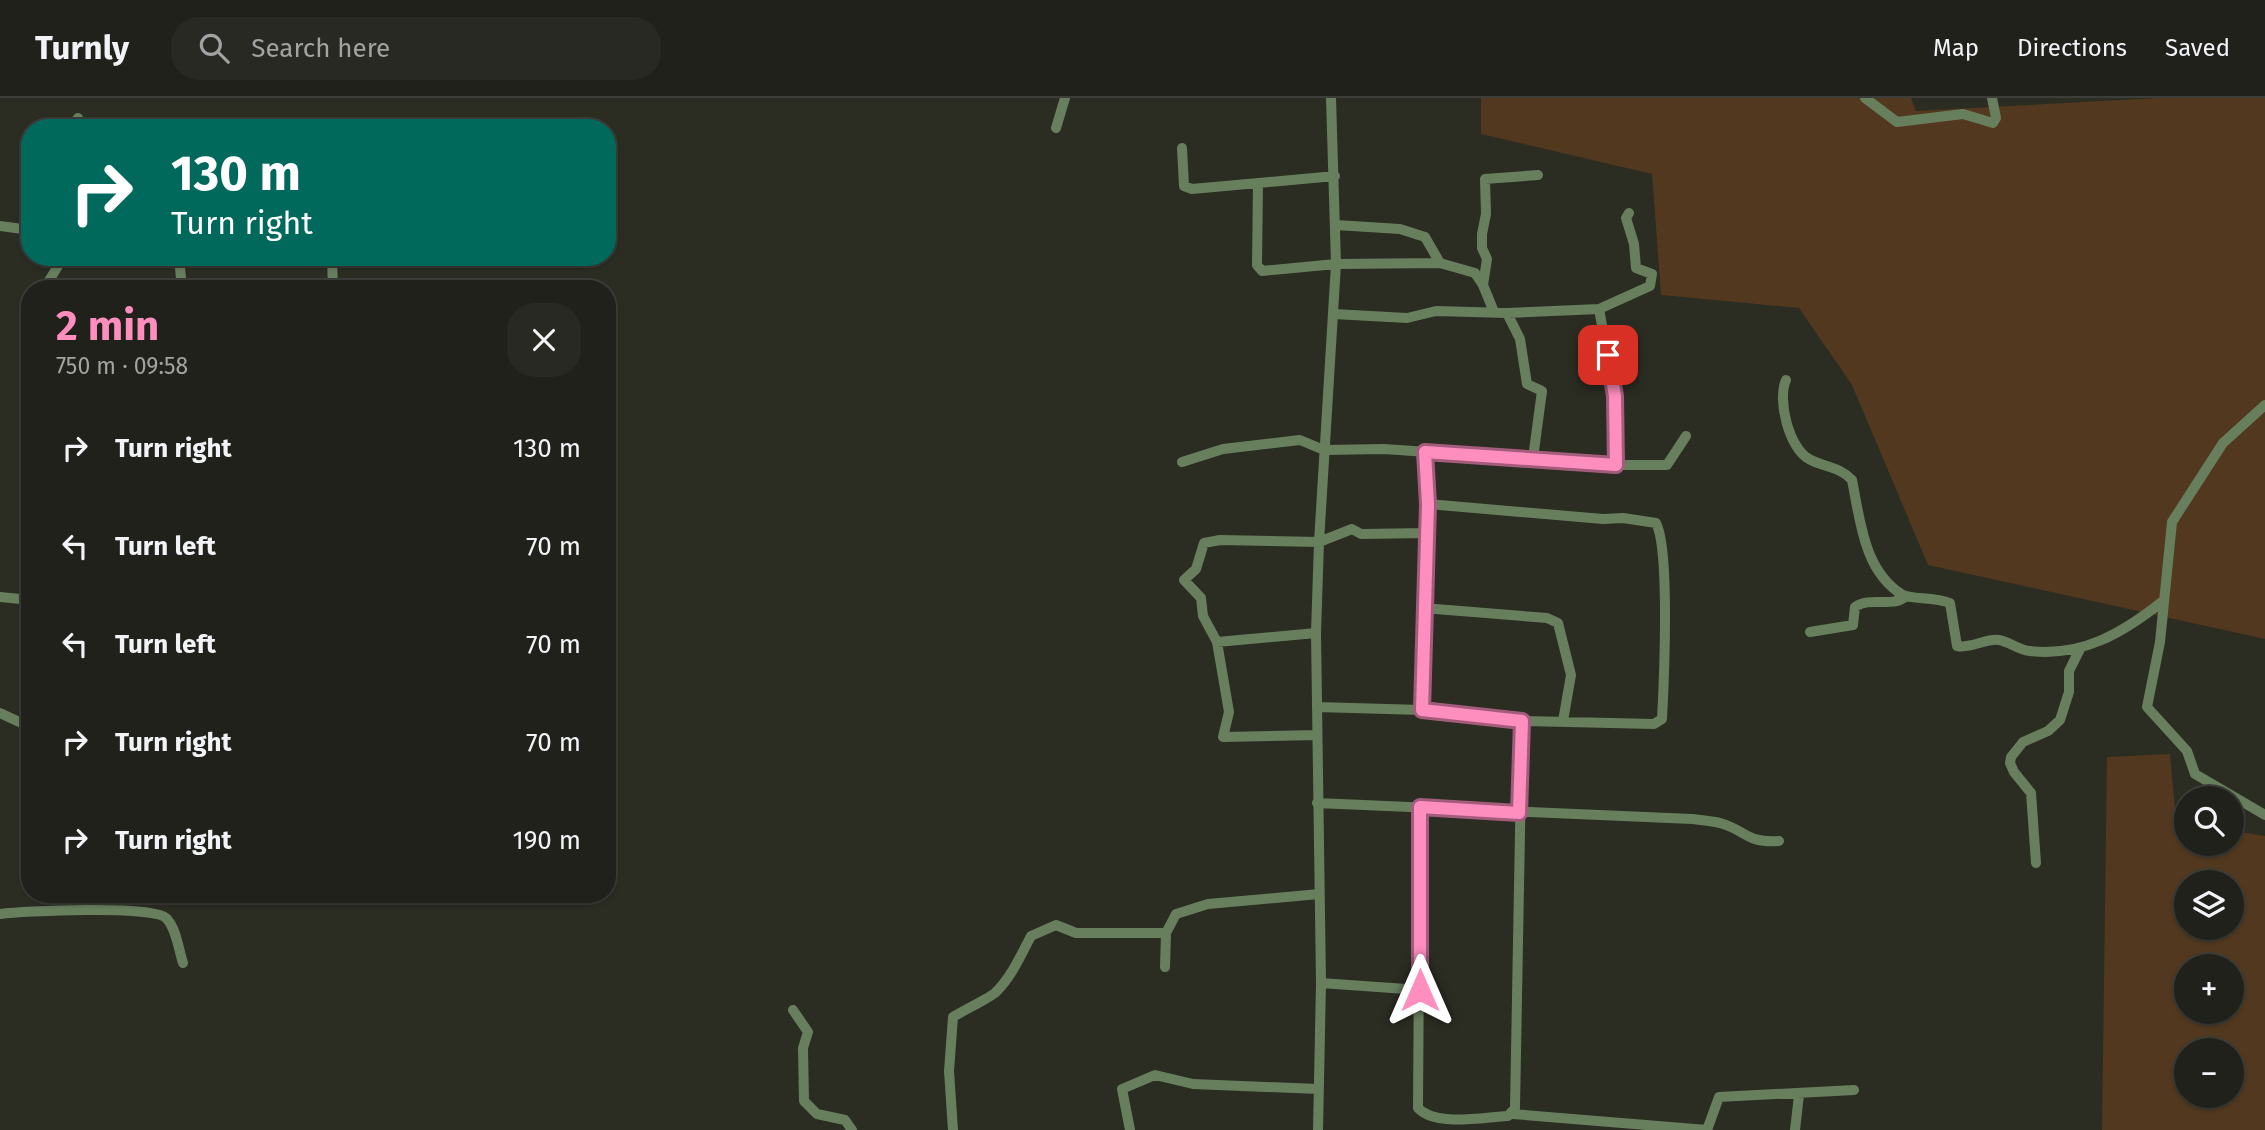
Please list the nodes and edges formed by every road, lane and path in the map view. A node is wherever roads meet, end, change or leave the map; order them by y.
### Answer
1 (1065, 98) edge
2 (1331, 98) edge
3 (1865, 98) edge
4 (1992, 98) edge
5 (1056, 128) dead end
6 (1182, 148) dead end
7 (1538, 175) dead end
8 (1335, 176) junction
9 (1258, 183) junction
10 (1629, 213) dead end
11 (1336, 225) junction
12 (0, 226) edge
13 (21, 229) edge
14 (1440, 263) junction
15 (1336, 264) junction
16 (1483, 285) junction
17 (1599, 309) junction
18 (1494, 312) junction
19 (1507, 313) junction
20 (1334, 314) junction
21 (1786, 380) dead end
22 (2265, 405) edge
23 (1686, 436) dead end
24 (1324, 450) junction
25 (1425, 452) junction
26 (1533, 458) junction
27 (1182, 462) dead end
28 (1616, 465) junction
29 (1428, 504) junction
30 (1427, 533) junction
31 (1319, 542) junction
32 (0, 597) edge
33 (1905, 597) junction
34 (21, 599) edge
35 (2163, 601) junction
36 (1423, 608) junction
37 (1810, 632) dead end
38 (1316, 634) junction
39 (1217, 642) junction
40 (2080, 649) junction
41 (1317, 707) junction
42 (1422, 710) junction
43 (0, 713) edge
44 (1522, 721) junction
45 (1563, 721) junction
46 (21, 723) edge
47 (1317, 735) junction
48 (1317, 803) junction
49 (1420, 807) junction
50 (1519, 813) junction
51 (2265, 815) edge
52 (1779, 841) dead end
53 (2036, 863) dead end
54 (1319, 894) junction
55 (0, 914) edge
56 (1166, 933) junction
57 (183, 963) dead end
58 (1165, 967) dead end
59 (1321, 983) junction
60 (1420, 990) junction
61 (793, 1010) dead end
62 (1318, 1089) junction
63 (1854, 1090) dead end
64 (1800, 1095) junction
65 (1513, 1114) junction
66 (1439, 1124) edge
67 (852, 1130) edge
68 (953, 1130) edge
69 (1130, 1130) edge
70 (1318, 1130) edge
71 (1708, 1130) edge
72 (1795, 1130) edge

1 - 5 street
2 - 8 street
3 - 4 street
6 - 9 street
7 - 16 street
8 - 9 street
8 - 11 street
9 - 15 street
10 - 17 street
11 - 14 street
11 - 15 street
12 - 13 street
14 - 15 street
14 - 16 street
15 - 20 street
16 - 18 street
17 - 19 street
17 - 28 street
18 - 19 street
18 - 20 street
19 - 26 street
20 - 24 street
21 - 33 street
22 - 35 street
23 - 28 street
24 - 25 street
24 - 27 street
24 - 31 street
25 - 26 street
25 - 29 street
26 - 28 street
29 - 30 street
29 - 45 street
30 - 31 street
30 - 36 street
31 - 38 street
31 - 39 street
32 - 34 street
33 - 37 street
33 - 40 street
35 - 40 street
35 - 51 street
36 - 42 street
36 - 45 street
38 - 39 street
38 - 41 street
39 - 47 street
40 - 53 street
41 - 42 street
41 - 47 street
42 - 44 street
43 - 46 street
44 - 45 street
44 - 50 street
47 - 48 street
48 - 49 street
48 - 54 street
49 - 50 street
49 - 60 street
50 - 52 street
50 - 65 street
54 - 56 street
54 - 59 street
55 - 57 street
56 - 58 street
56 - 68 street
59 - 60 street
59 - 62 street
60 - 66 street
61 - 67 street
62 - 69 street
62 - 70 street
63 - 64 street
64 - 71 street
64 - 72 street
65 - 66 street
65 - 71 street

